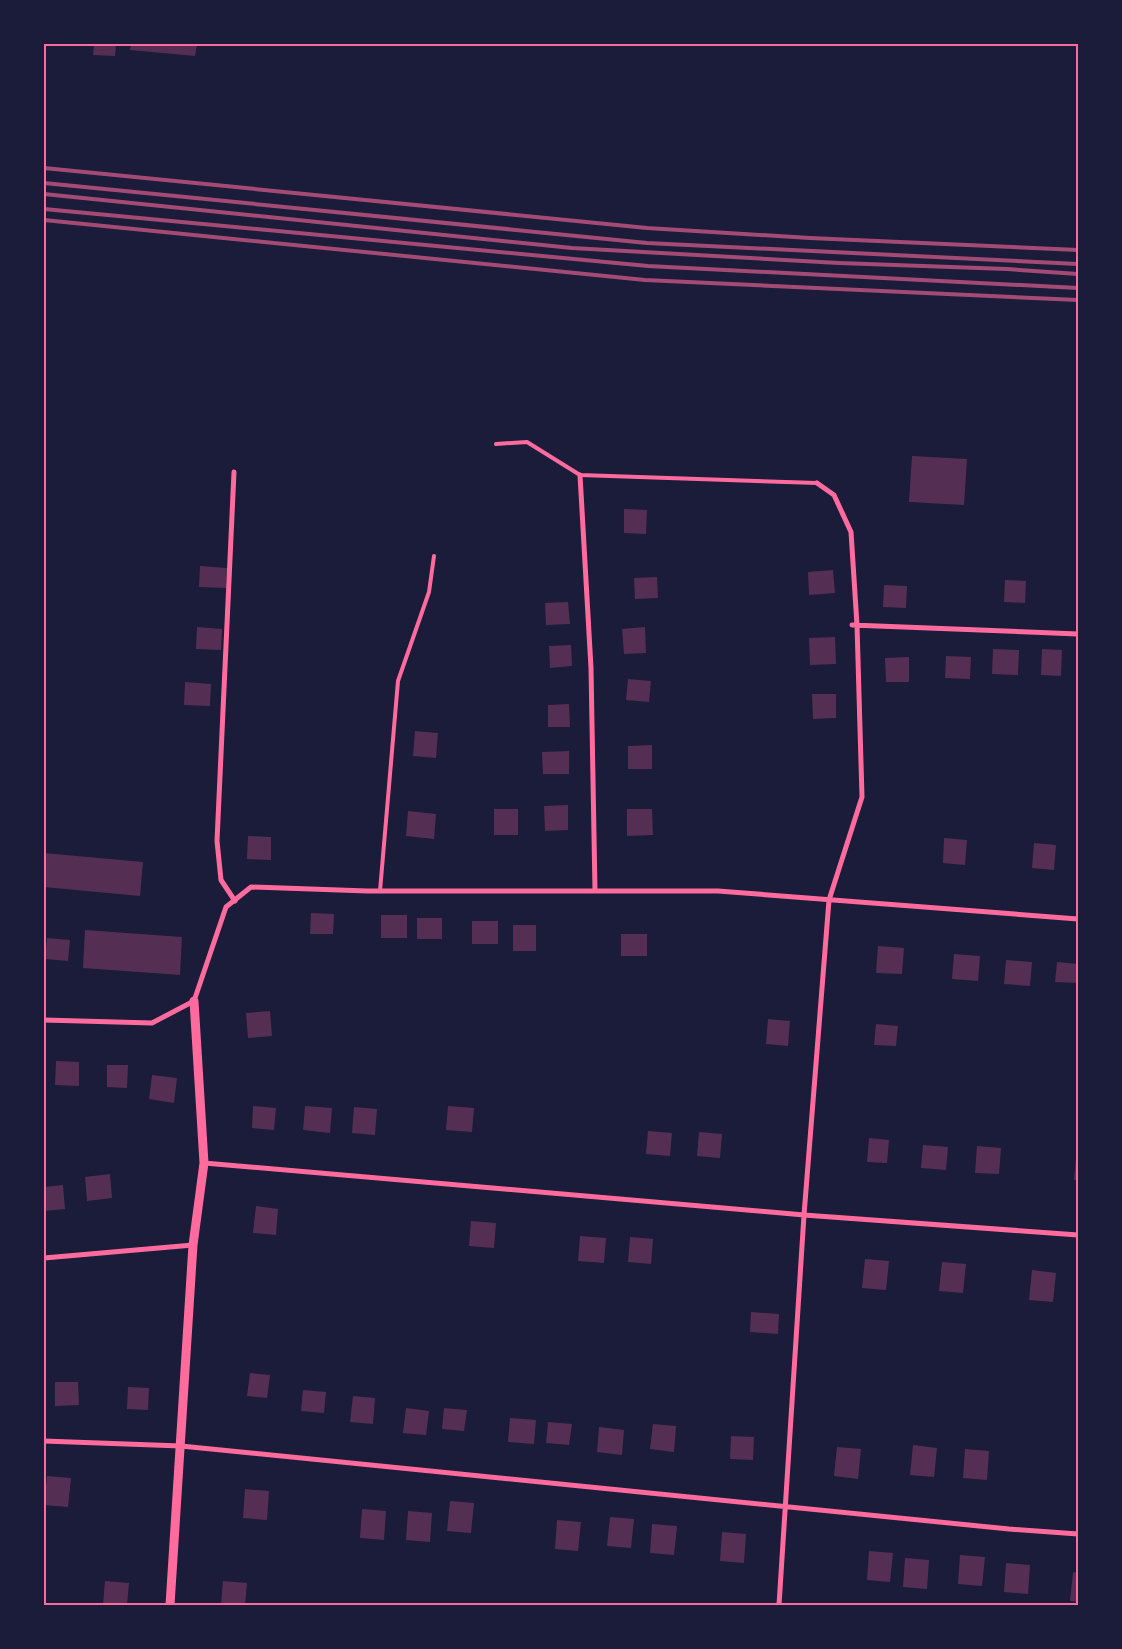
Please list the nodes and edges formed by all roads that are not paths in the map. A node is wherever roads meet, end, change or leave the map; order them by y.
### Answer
1 (496, 444) dead end
2 (234, 472) dead end
3 (580, 475) junction
4 (817, 483) joint
5 (434, 556) dead end
6 (855, 625) junction
7 (1078, 634) edge
8 (380, 891) junction
9 (595, 891) junction
10 (829, 900) junction
11 (235, 901) junction
12 (1078, 919) edge
13 (194, 1001) junction
14 (44, 1020) edge
15 (204, 1163) junction
16 (804, 1215) junction
17 (1078, 1236) edge
18 (193, 1244) junction
19 (44, 1258) edge
20 (44, 1440) edge
21 (181, 1446) junction
22 (784, 1506) junction
23 (1078, 1534) edge
24 (170, 1605) edge
25 (779, 1605) edge

1 - 3 lane
2 - 11 street
3 - 4 lane
3 - 9 street
4 - 6 street
5 - 8 lane
6 - 7 street
6 - 10 street
8 - 9 street
8 - 11 street
9 - 10 street
10 - 12 street
10 - 16 street
11 - 13 street
13 - 14 street
13 - 15 street
15 - 16 street
15 - 18 street
16 - 17 street
16 - 22 street
18 - 19 street
18 - 21 street
20 - 21 street
21 - 22 street
21 - 24 street
22 - 23 street
22 - 25 street

